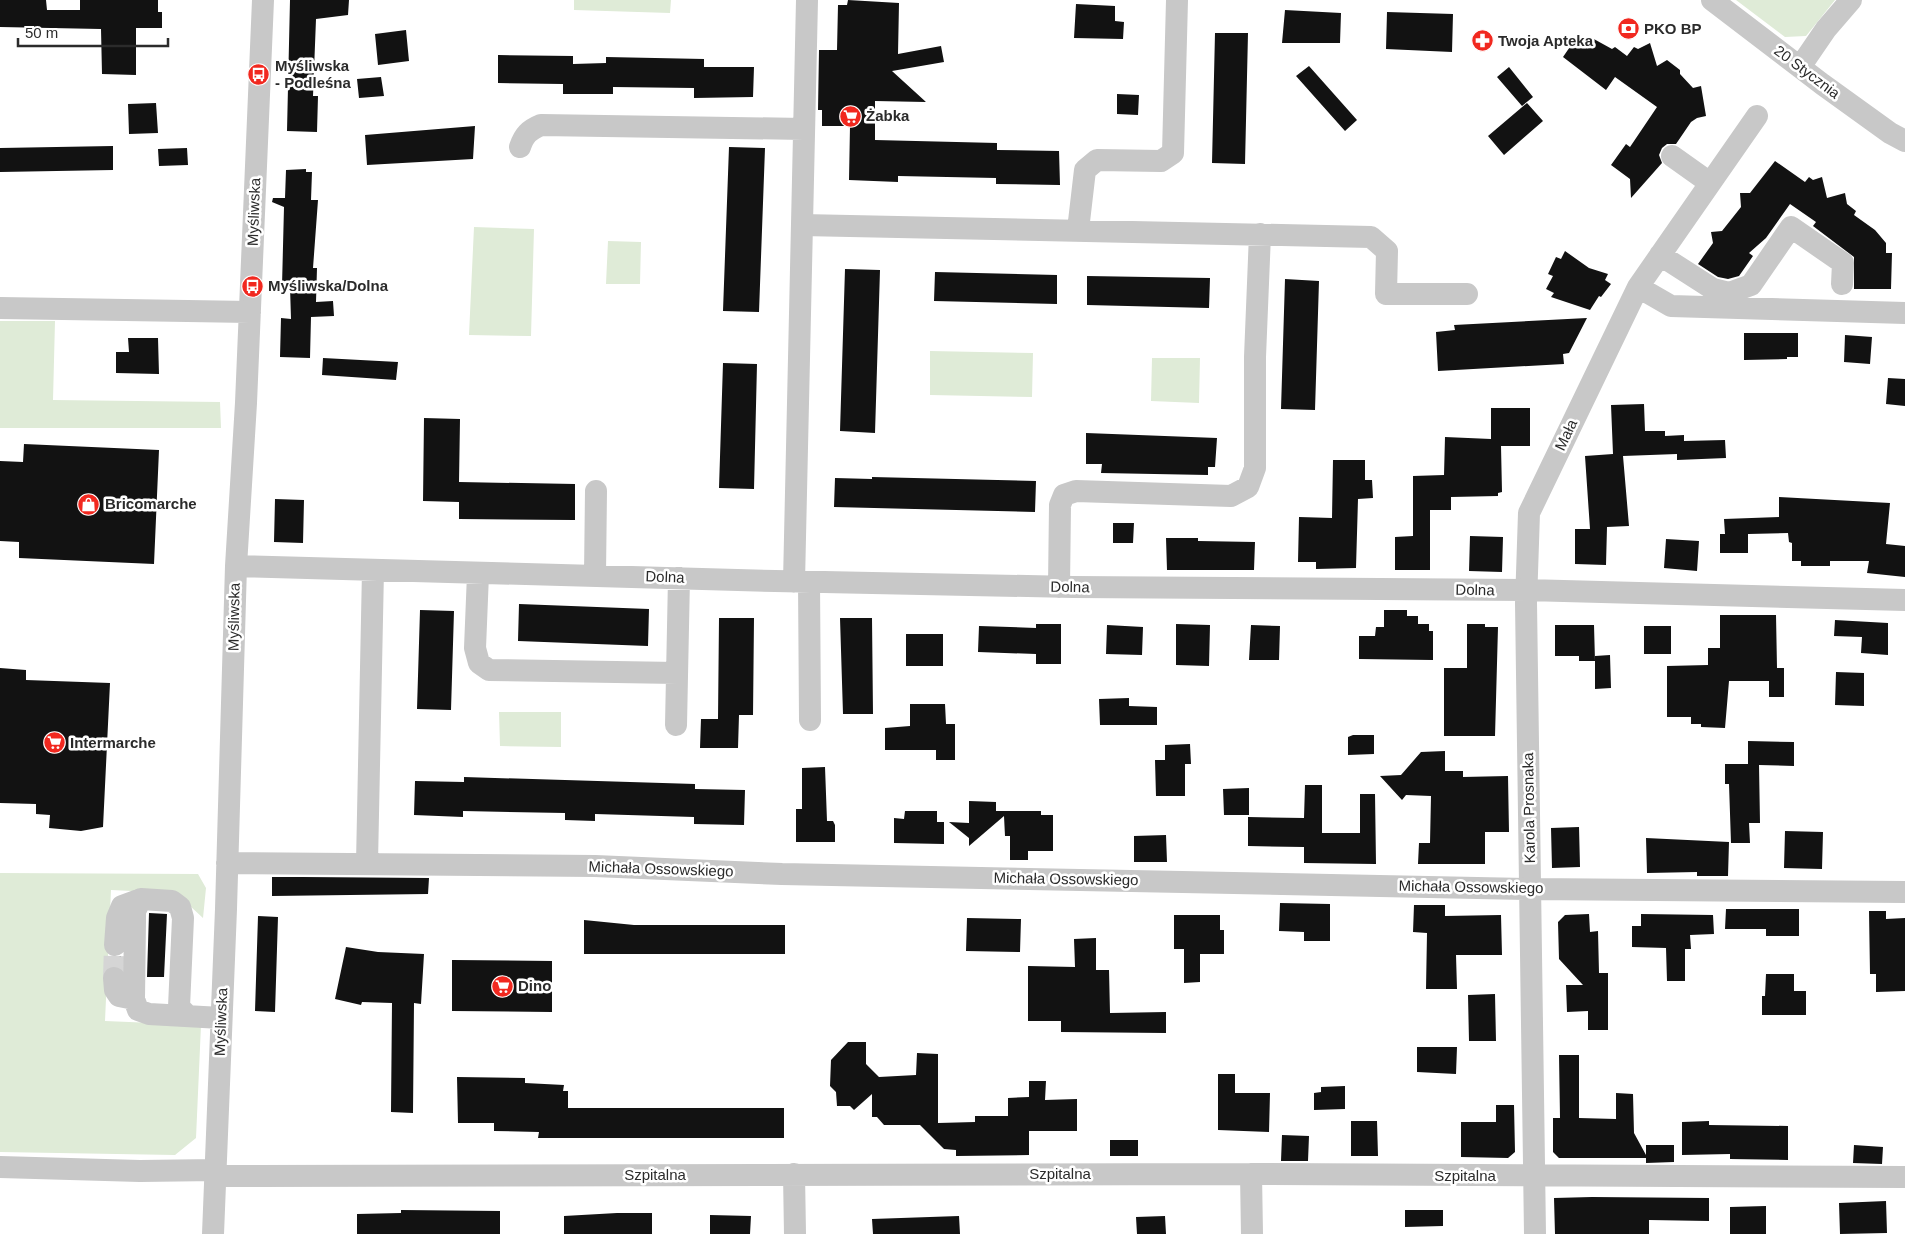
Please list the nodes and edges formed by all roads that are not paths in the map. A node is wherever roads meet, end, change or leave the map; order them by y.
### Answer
1 (262, 0) edge
2 (807, 0) edge
3 (1177, 0) edge
4 (1712, 0) edge
5 (1851, 0) edge
6 (1800, 67) junction
7 (1758, 116) dead end
8 (804, 129) junction
9 (1905, 140) edge
10 (520, 147) dead end
11 (1672, 156) dead end
12 (1710, 183) junction
13 (802, 225) junction
14 (1078, 230) junction
15 (1260, 234) junction
16 (1660, 255) junction
17 (1842, 284) dead end
18 (1638, 287) junction
19 (1467, 294) dead end
20 (0, 308) edge
21 (250, 312) junction
22 (1905, 313) edge
23 (596, 491) dead end
24 (236, 566) junction
25 (373, 570) junction
26 (478, 574) junction
27 (595, 576) junction
28 (679, 578) junction
29 (802, 582) junction
30 (1059, 587) junction
31 (1526, 590) junction
32 (1905, 600) edge
33 (677, 673) junction
34 (810, 720) dead end
35 (676, 725) dead end
36 (227, 863) junction
37 (367, 863) junction
38 (1530, 889) junction
39 (1905, 892) edge
40 (141, 900) junction
41 (115, 945) tunnel mouth
42 (114, 978) tunnel mouth
43 (134, 999) junction
44 (187, 1015) junction
45 (221, 1018) junction
46 (0, 1168) edge
47 (216, 1173) junction
48 (794, 1174) junction
49 (1251, 1174) junction
50 (1534, 1177) junction
51 (1905, 1177) edge
52 (213, 1234) edge
53 (795, 1234) edge
54 (1252, 1234) edge
55 (1535, 1234) edge

1 - 21 street, Myśliwska
2 - 8 street
3 - 14 street
4 - 6 street, 20 Stycznia
5 - 6 street
6 - 9 street, 20 Stycznia
7 - 12 street, Mała
8 - 10 street
8 - 13 street
11 - 12 street
12 - 16 street, Mała
13 - 14 street
13 - 29 street
14 - 15 street
15 - 19 street
15 - 30 street
16 - 17 street
16 - 18 street, Mała
18 - 22 street
18 - 31 street, Mała
20 - 21 street
21 - 24 street, Myśliwska
23 - 27 street
24 - 25 street, Dolna
24 - 36 street, Myśliwska
25 - 26 street, Dolna
25 - 37 street
26 - 27 street, Dolna
26 - 33 street
27 - 28 street, Dolna
28 - 29 street, Dolna
28 - 33 street
29 - 30 street, Dolna
29 - 34 street
30 - 31 street, Dolna
31 - 32 street, Dolna
31 - 38 street, Karola Prosnaka
33 - 35 street
36 - 37 street, Michała Ossowskiego
36 - 45 street, Myśliwska
37 - 38 street, Michała Ossowskiego
38 - 39 street, Michała Ossowskiego
38 - 50 street, Karola Prosnaka
40 - 41 street
40 - 43 street
40 - 44 street
42 - 43 street
43 - 44 street
44 - 45 street
45 - 47 street, Myśliwska
46 - 47 street, Szpitalna
47 - 48 street, Szpitalna
47 - 52 street, Myśliwska
48 - 49 street, Szpitalna
48 - 53 street
49 - 50 street, Szpitalna
49 - 54 street
50 - 51 street, Szpitalna
50 - 55 street, Karola Prosnaka

